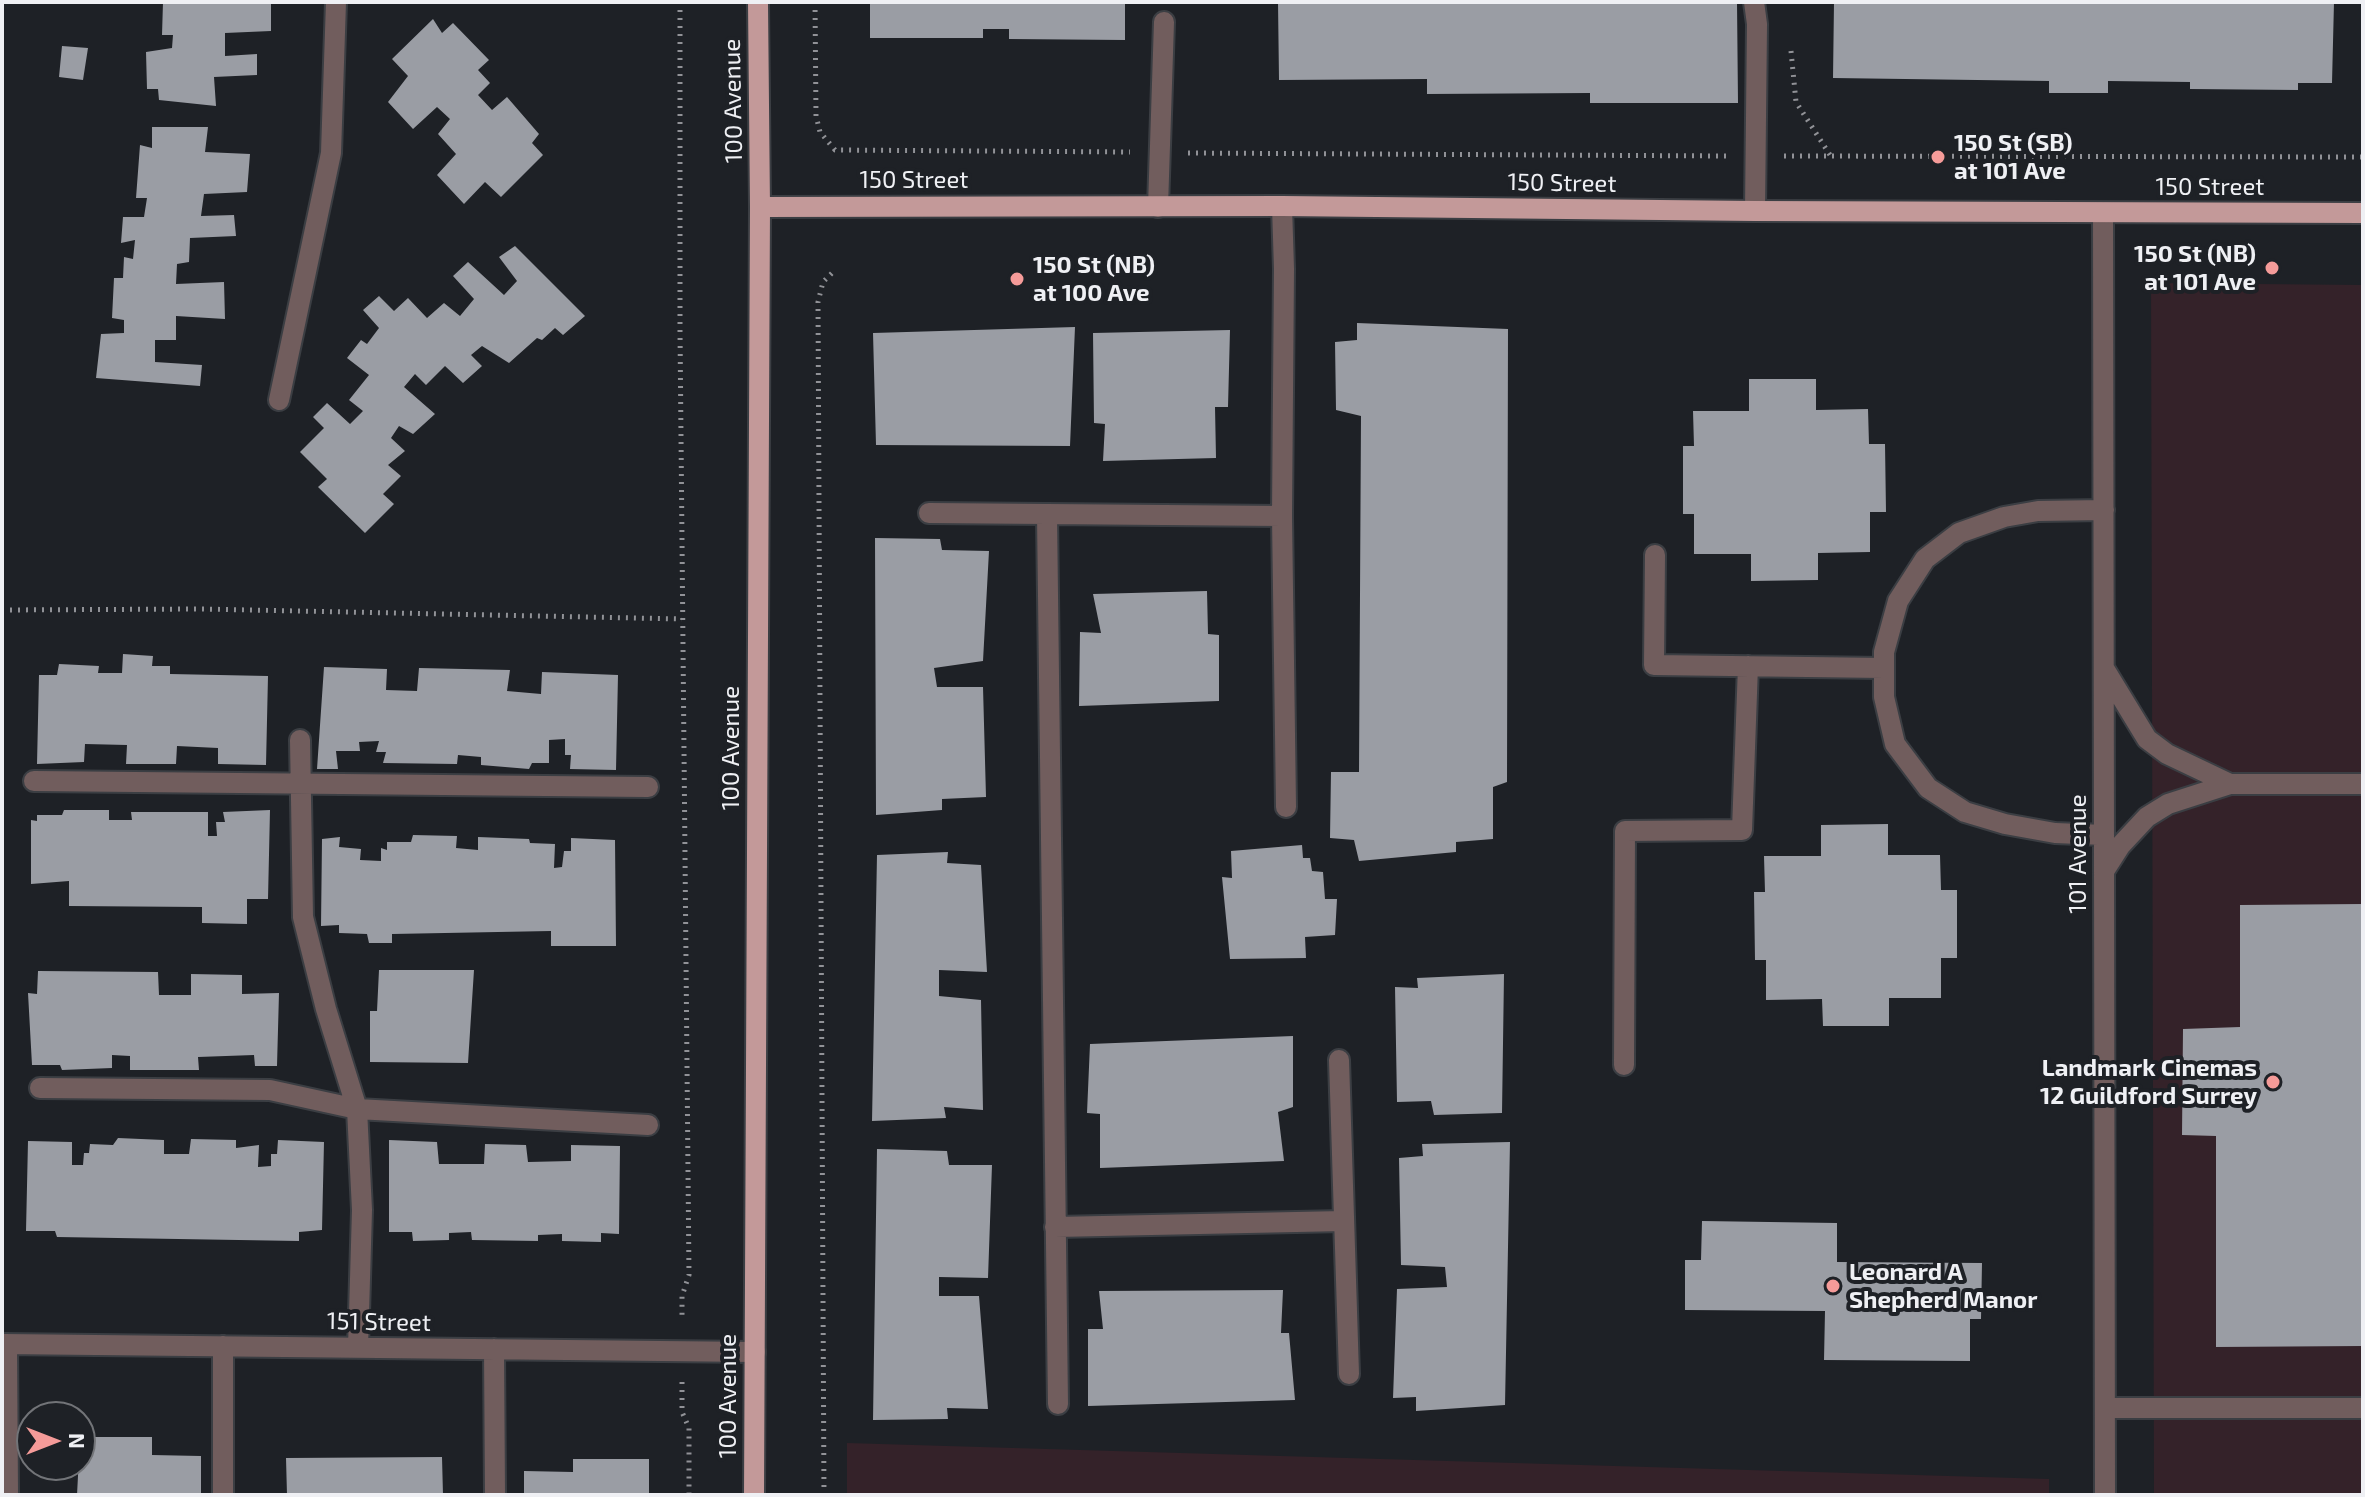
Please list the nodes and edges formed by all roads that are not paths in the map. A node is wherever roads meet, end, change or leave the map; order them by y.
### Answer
1 (336, 2) edge
2 (758, 2) edge
3 (1754, 2) edge
4 (1164, 22) dead end
5 (1282, 206) junction
6 (760, 207) junction
7 (1158, 207) junction
8 (1755, 211) junction
9 (2103, 213) junction
10 (2363, 213) edge
11 (279, 400) dead end
12 (2104, 510) junction
13 (929, 513) dead end
14 (1047, 514) junction
15 (1282, 516) junction
16 (1655, 555) dead end
17 (1748, 666) junction
18 (2104, 667) junction
19 (1884, 668) junction
20 (300, 740) dead end
21 (34, 781) dead end
22 (300, 784) junction
23 (2230, 784) junction
24 (2363, 784) edge
25 (648, 787) dead end
26 (1286, 807) dead end
27 (2104, 835) junction
28 (2104, 871) junction
29 (1339, 1060) dead end
30 (1624, 1065) dead end
31 (40, 1088) dead end
32 (357, 1109) junction
33 (648, 1125) dead end
34 (1344, 1221) junction
35 (1055, 1227) junction
36 (4, 1344) edge
37 (223, 1346) junction
38 (358, 1348) junction
39 (494, 1349) junction
40 (755, 1352) junction
41 (1349, 1374) dead end
42 (1058, 1404) dead end
43 (2105, 1408) junction
44 (2363, 1408) edge
45 (8, 1495) edge
46 (223, 1495) edge
47 (495, 1495) edge
48 (754, 1495) edge
49 (2105, 1495) edge

1 - 11 street
2 - 6 main road, 100 Avenue
3 - 8 street
4 - 7 street
5 - 7 main road, 150 Street
5 - 8 main road, 150 Street
5 - 15 street
6 - 7 main road, 150 Street
6 - 40 main road, 100 Avenue
8 - 9 main road, 150 Street
9 - 10 main road, 150 Street
9 - 12 street, 101 Avenue
12 - 18 street, 101 Avenue
12 - 19 street
13 - 14 street
14 - 15 street
14 - 35 street
15 - 26 street
16 - 17 street
17 - 19 street
17 - 30 street
18 - 23 street
18 - 27 street, 101 Avenue
19 - 27 street
20 - 22 street
21 - 22 street
22 - 25 street
22 - 32 street
23 - 24 street
23 - 28 street
27 - 28 street, 101 Avenue
28 - 43 street, 101 Avenue
29 - 34 street
31 - 32 street
32 - 33 street
32 - 38 street
34 - 35 street
34 - 41 street
35 - 42 street
36 - 37 street, 151 Street
36 - 45 street
37 - 38 street, 151 Street
37 - 46 street
38 - 39 street, 151 Street
39 - 40 street, 151 Street
39 - 47 street
40 - 48 main road, 100 Avenue
43 - 44 street
43 - 49 street, 101 Avenue

